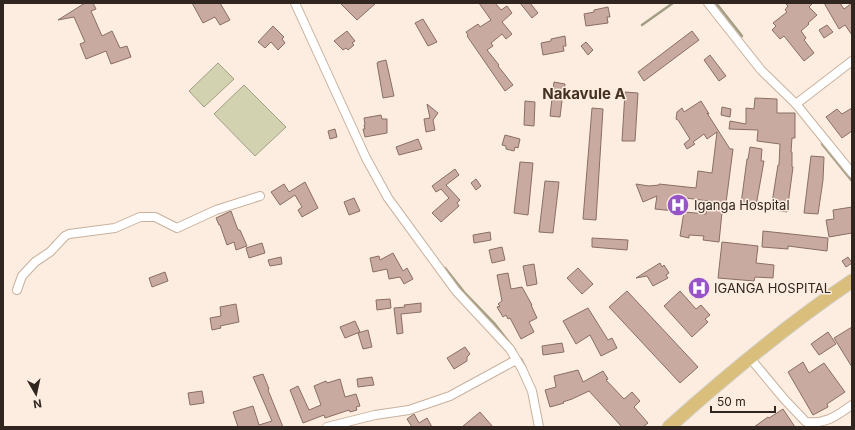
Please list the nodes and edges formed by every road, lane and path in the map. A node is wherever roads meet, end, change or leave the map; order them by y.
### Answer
1 (295, 3) edge
2 (708, 3) edge
3 (852, 61) edge
4 (796, 104) junction
5 (852, 173) edge
6 (260, 196) dead end
7 (852, 281) edge
8 (17, 290) dead end
9 (750, 358) junction
10 (516, 360) junction
11 (852, 405) edge
12 (327, 427) edge
13 (539, 427) edge
14 (669, 427) edge

1 - 10 street
2 - 4 street
3 - 4 street
4 - 5 street
6 - 8 street
7 - 9 main road
9 - 11 street
9 - 14 main road
10 - 12 street
10 - 13 street

